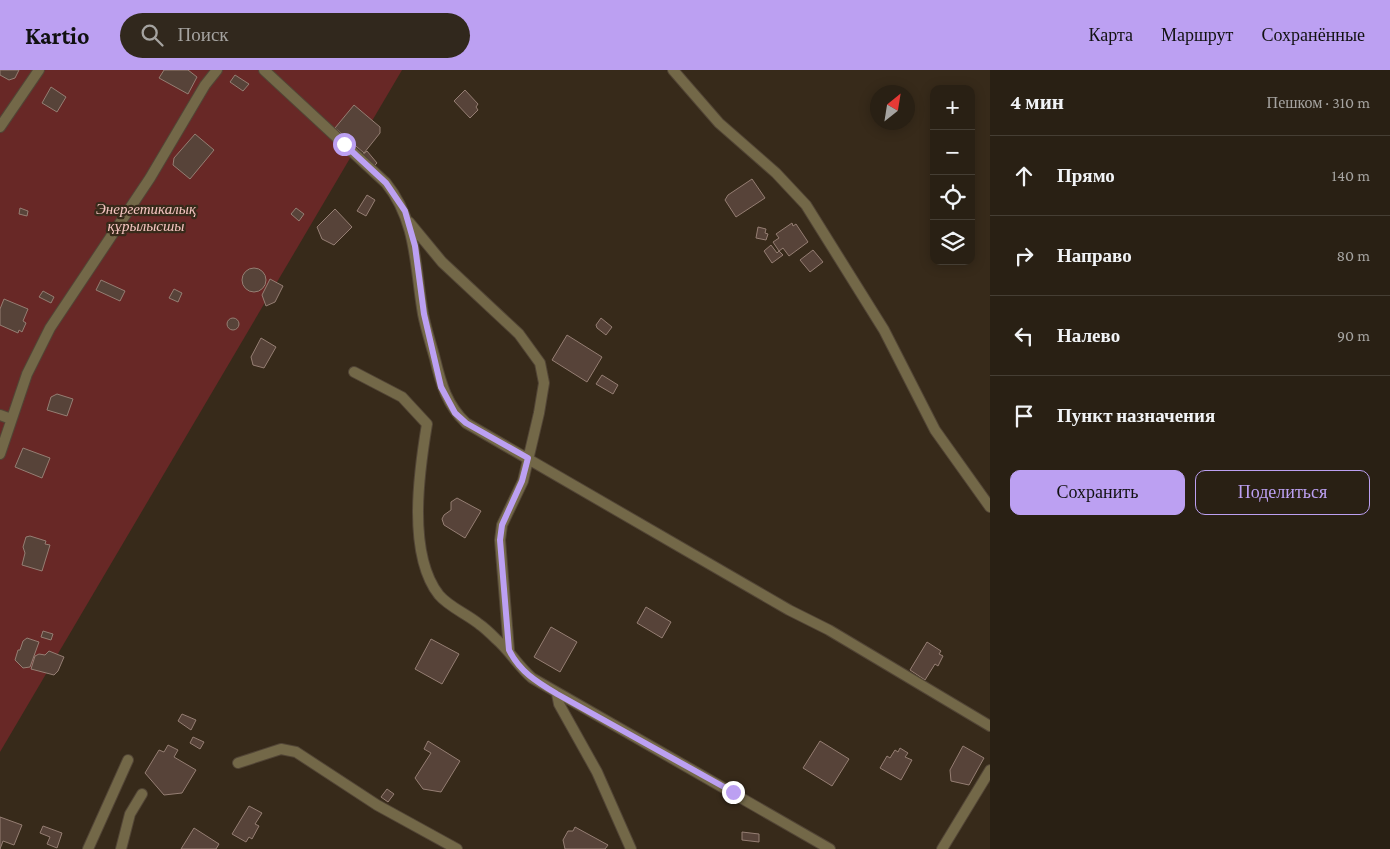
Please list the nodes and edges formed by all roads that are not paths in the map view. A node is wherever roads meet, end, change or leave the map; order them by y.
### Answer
1 (39, 70) edge
2 (218, 70) edge
3 (264, 70) edge
4 (673, 70) edge
5 (0, 127) edge
6 (407, 219) junction
7 (354, 372) dead end
8 (0, 414) edge
9 (11, 419) junction
10 (0, 454) edge
11 (528, 458) junction
12 (990, 507) edge
13 (509, 650) junction
14 (557, 694) junction
15 (990, 726) edge
16 (128, 760) dead end
17 (238, 763) dead end
18 (990, 770) edge
19 (142, 794) dead end
20 (88, 849) edge
21 (120, 849) edge
22 (457, 849) edge
23 (632, 849) edge
24 (830, 849) edge
25 (942, 849) edge

1 - 5 street
2 - 9 street
3 - 6 street
4 - 12 street
6 - 11 street
6 - 11 street
7 - 13 street
8 - 9 street
9 - 10 street
11 - 13 street
11 - 15 street
13 - 14 street
14 - 23 street
14 - 24 street
16 - 20 street
17 - 22 street
18 - 25 street
19 - 21 street

